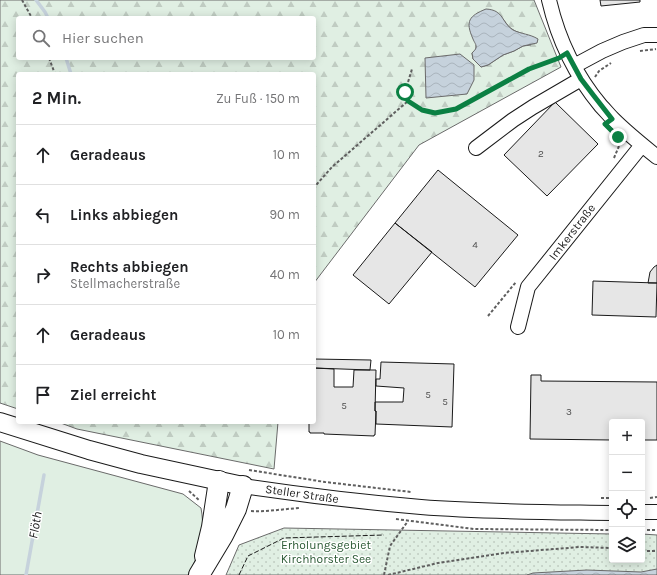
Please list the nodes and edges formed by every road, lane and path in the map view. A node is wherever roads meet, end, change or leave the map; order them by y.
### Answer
1 (22, 0) edge
2 (549, 0) edge
3 (31, 16) edge
4 (657, 35) edge
5 (657, 49) edge
6 (637, 52) dead end
7 (567, 53) junction
8 (50, 60) edge
9 (610, 63) dead end
10 (578, 64) junction
11 (412, 68) dead end
12 (54, 72) edge
13 (588, 79) junction
14 (408, 101) junction
15 (618, 137) dead end
16 (642, 145) junction
17 (476, 148) dead end
18 (657, 157) edge
19 (613, 159) dead end
20 (316, 186) edge
21 (516, 282) dead end
22 (488, 316) dead end
23 (518, 327) dead end
24 (0, 422) edge
25 (245, 478) junction
26 (220, 481) junction
27 (416, 492) dead end
28 (597, 498) dead end
29 (609, 498) edge
30 (645, 512) edge
31 (657, 512) edge
32 (609, 513) edge
33 (408, 521) dead end
34 (645, 530) edge
35 (657, 530) edge
36 (609, 548) edge
37 (645, 551) edge
38 (657, 551) edge
39 (199, 575) edge
40 (384, 575) edge
41 (388, 575) edge

1 - 3 path
2 - 7 street
4 - 10 street
5 - 6 path
7 - 10 street
7 - 14 path
8 - 12 path
9 - 13 path
10 - 13 street
10 - 13 path
11 - 14 path
13 - 16 street
13 - 17 street
14 - 20 path
15 - 19 path
16 - 18 street
16 - 23 street, Imkerstraße
21 - 22 path
24 - 26 main road, Steller Straße
25 - 26 main road, Steller Straße
25 - 27 path
25 - 32 street, Steller Straße
25 - 39 highway
26 - 39 highway
28 - 29 path
30 - 31 street
33 - 40 path
34 - 35 path
36 - 41 path
37 - 38 path

